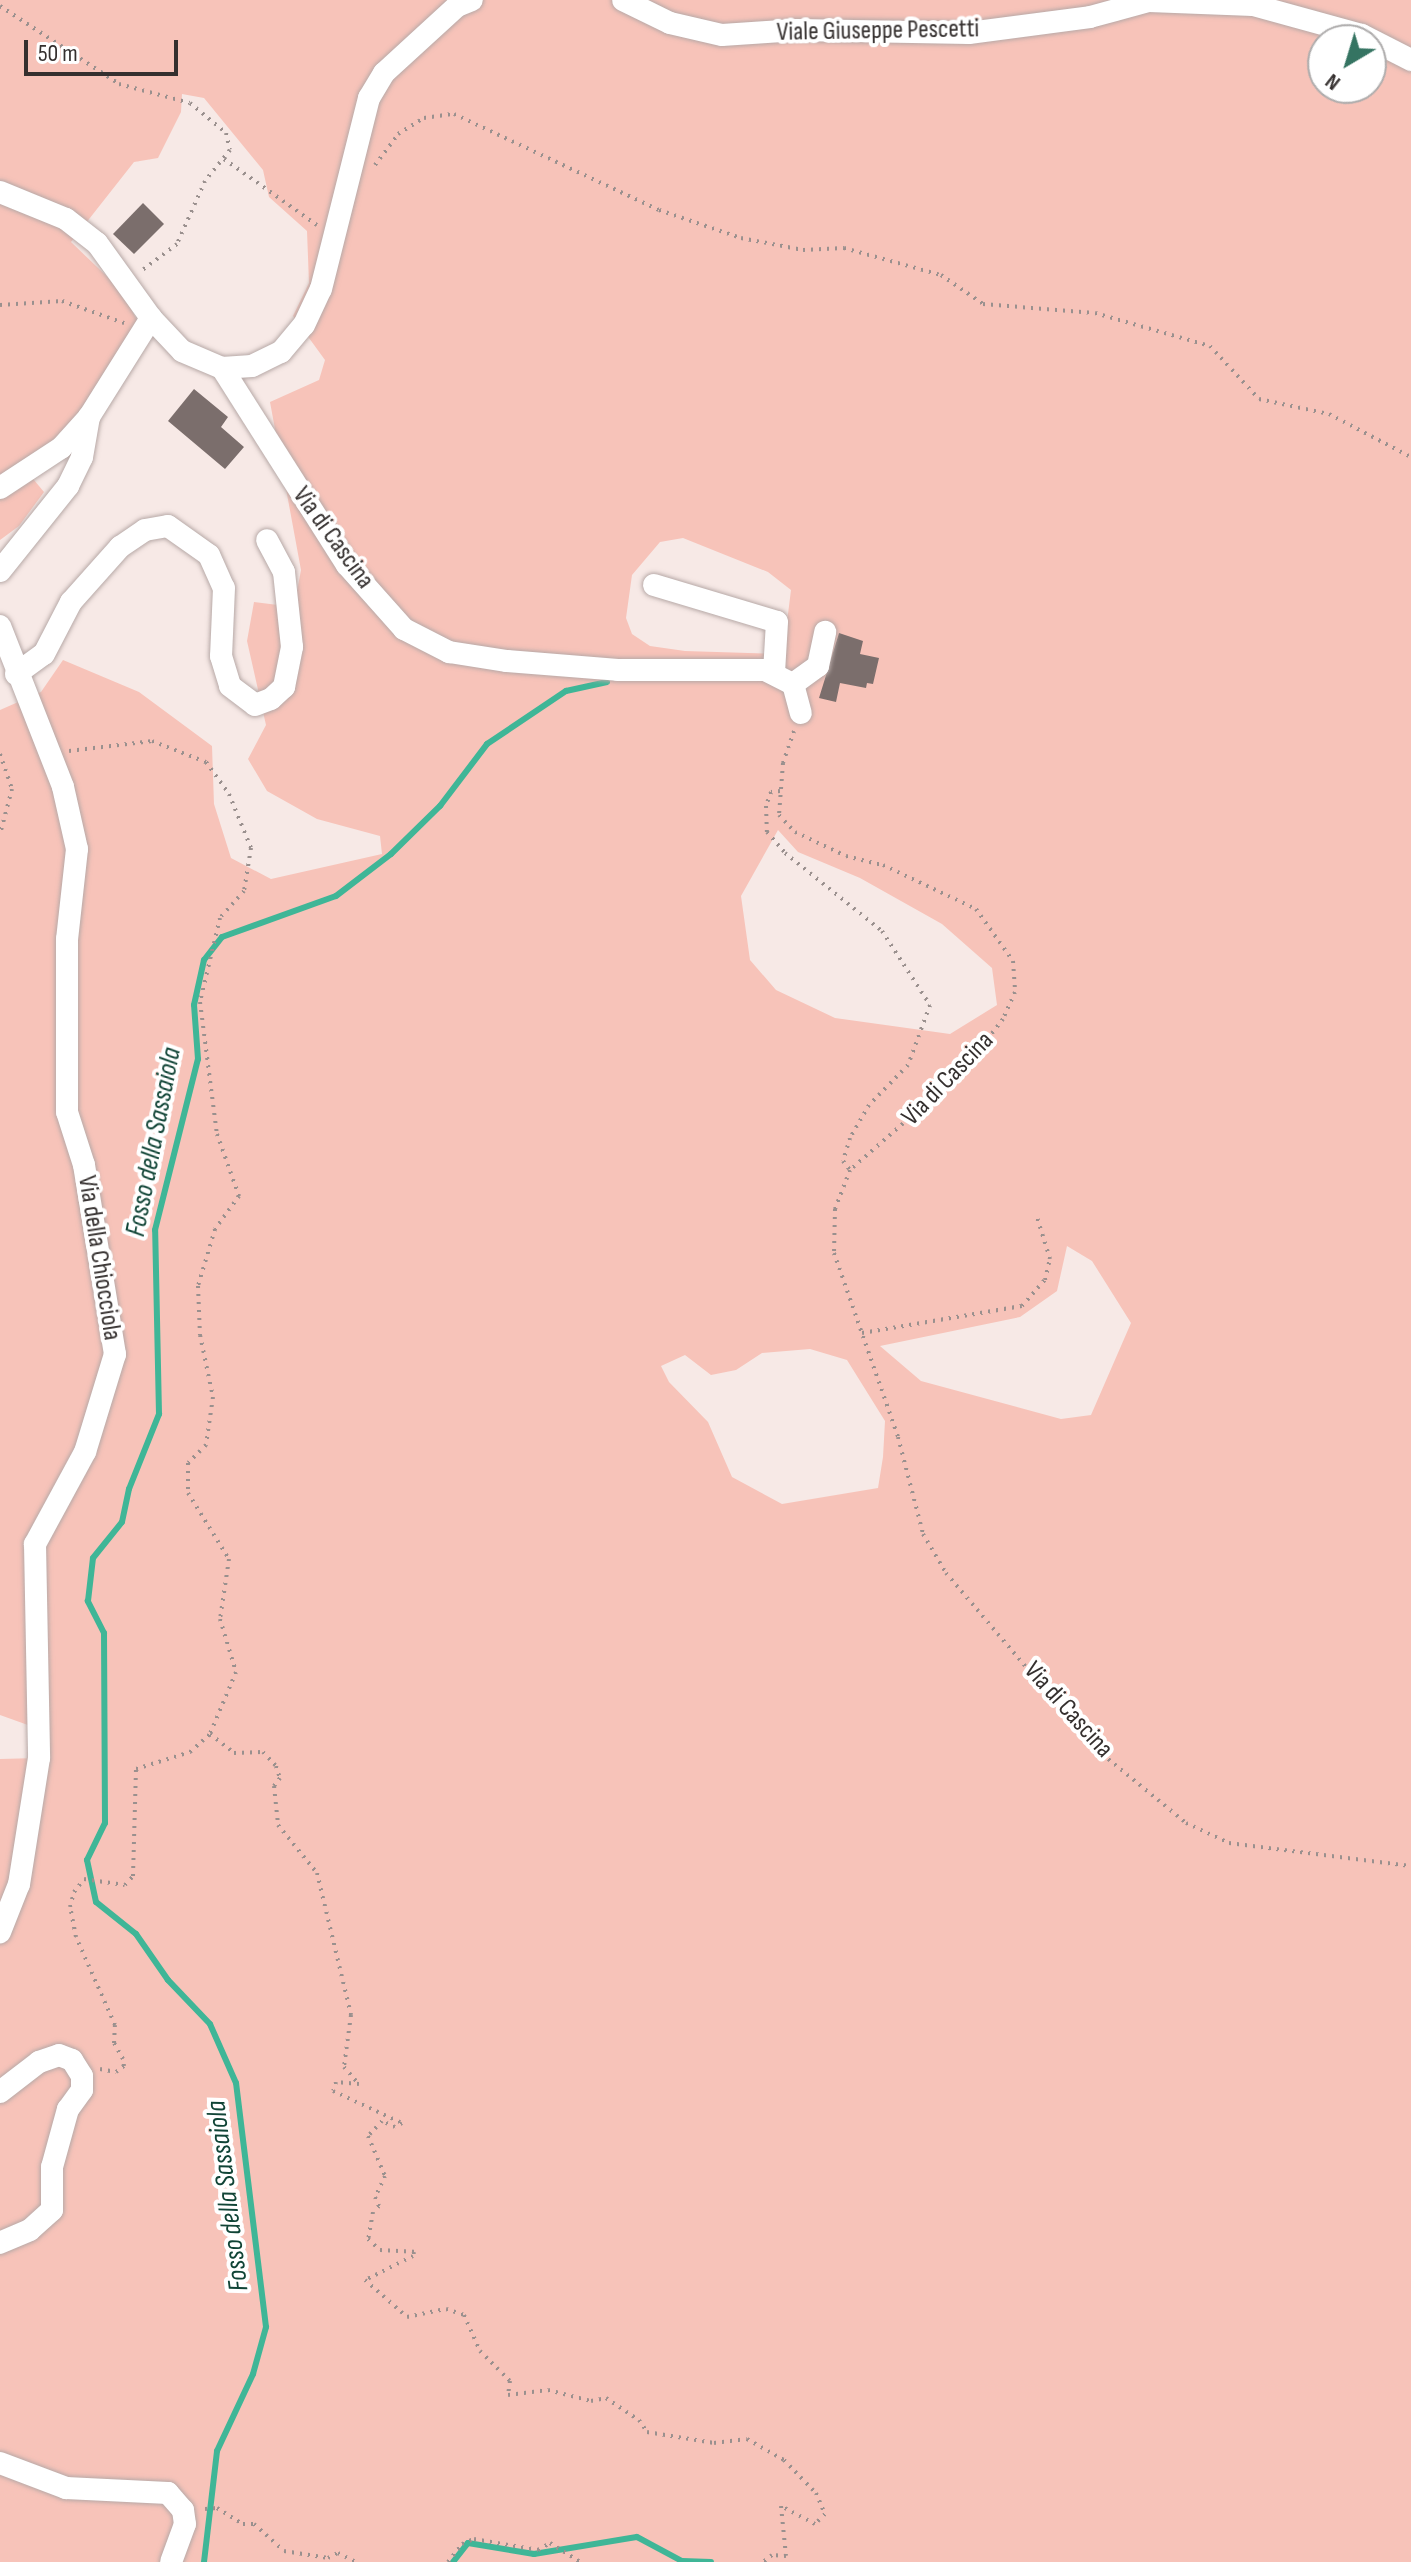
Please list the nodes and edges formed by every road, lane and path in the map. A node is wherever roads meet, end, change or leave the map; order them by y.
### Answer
1 (472, 0) edge
2 (623, 0) edge
3 (0, 6) edge
4 (1411, 60) edge
5 (224, 159) junction
6 (373, 171) dead end
7 (0, 192) edge
8 (337, 230) junction
9 (127, 282) junction
10 (0, 305) edge
11 (151, 318) junction
12 (136, 337) junction
13 (222, 368) junction
14 (89, 417) junction
15 (1411, 457) edge
16 (0, 488) edge
17 (267, 540) dead end
18 (0, 571) edge
19 (654, 585) dead end
20 (0, 626) edge
21 (825, 632) dead end
22 (16, 674) junction
23 (784, 678) junction
24 (801, 713) joint
25 (43, 740) junction
26 (0, 754) edge
27 (780, 791) junction
28 (0, 834) edge
29 (850, 1170) junction
30 (1036, 1214) dead end
31 (862, 1333) junction
32 (210, 1734) junction
33 (1411, 1866) edge
34 (0, 1932) edge
35 (80, 2068) junction
36 (0, 2092) edge
37 (0, 2243) edge
38 (0, 2463) edge
39 (185, 2524) junction
40 (171, 2562) edge
41 (356, 2562) edge
42 (448, 2562) edge
43 (581, 2562) edge
44 (763, 2562) edge

1 - 8 street
2 - 4 street, Viale Giuseppe Pescetti
3 - 5 path
5 - 8 path
5 - 9 path
6 - 15 path
7 - 9 street
8 - 13 street
9 - 11 street
10 - 12 path
11 - 12 street
11 - 13 street
12 - 14 street
13 - 23 street, Via di Cascina
14 - 16 street
14 - 18 street
17 - 22 street
19 - 23 street
20 - 22 street, Via della Chiocciola
21 - 23 street
22 - 25 street, Via della Chiocciola
23 - 24 street
24 - 27 path, Via di Cascina
25 - 32 path
25 - 34 street, Via della Chiocciola
26 - 28 path
27 - 29 path
27 - 29 path, Via di Cascina
29 - 31 path, Via di Cascina
30 - 31 path
31 - 33 path, Via di Cascina
32 - 35 path
32 - 44 path
35 - 36 street
35 - 37 street
38 - 39 street
39 - 40 street
39 - 41 path
42 - 43 path

